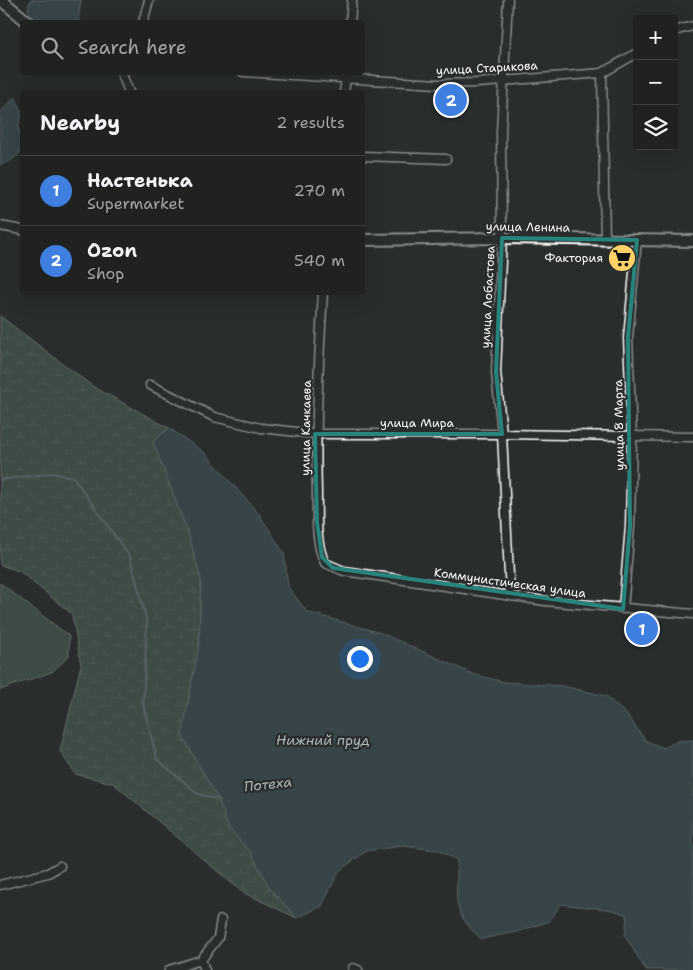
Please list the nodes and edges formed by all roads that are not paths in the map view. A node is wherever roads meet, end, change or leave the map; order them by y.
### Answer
1 (1, 0) edge
2 (148, 0) edge
3 (352, 0) edge
4 (508, 0) edge
5 (26, 20) edge
6 (143, 20) edge
7 (350, 20) edge
8 (693, 26) edge
9 (678, 30) edge
10 (633, 55) edge
11 (602, 73) junction
12 (121, 75) edge
13 (347, 75) edge
14 (505, 80) junction
15 (128, 90) edge
16 (344, 90) edge
17 (365, 156) edge
18 (446, 158) dead end
19 (0, 226) edge
20 (20, 230) edge
21 (502, 238) junction
22 (365, 240) edge
23 (605, 240) junction
24 (637, 240) junction
25 (693, 241) edge
26 (323, 295) edge
27 (150, 385) dead end
28 (315, 434) junction
29 (502, 434) junction
30 (632, 437) junction
31 (693, 437) edge
32 (325, 564) joint
33 (510, 595) junction
34 (623, 610) junction
35 (693, 614) edge
36 (60, 866) dead end
37 (0, 886) edge
38 (221, 920) dead end
39 (201, 960) junction
40 (170, 970) edge
41 (204, 970) edge

1 - 5 street
2 - 6 street
3 - 7 street
4 - 14 street, улица Лобастова
8 - 9 street
10 - 11 street, улица Старикова
11 - 14 street, улица Старикова
11 - 23 street
12 - 15 street
13 - 14 street, улица Старикова
13 - 16 street
14 - 21 street, улица Лобастова
17 - 18 street
19 - 20 street
21 - 22 street, улица Ленина
21 - 23 street, улица Ленина
21 - 29 street, улица Лобастова
23 - 24 street, улица Ленина
24 - 25 street, улица Ленина
24 - 30 street, улица 8 Марта
26 - 28 street, улица Качкаева
27 - 28 street, улица Мира
28 - 29 street, улица Мира
28 - 32 street, улица Качкаева
29 - 30 street, улица Мира
29 - 33 street, улица Лобастова
30 - 31 street, улица Мира
30 - 34 street, улица 8 Марта
32 - 33 street, Коммунистическая улица
33 - 34 street, Коммунистическая улица
34 - 35 street, Коммунистическая улица
36 - 37 street
38 - 39 street
39 - 40 street
39 - 41 street

